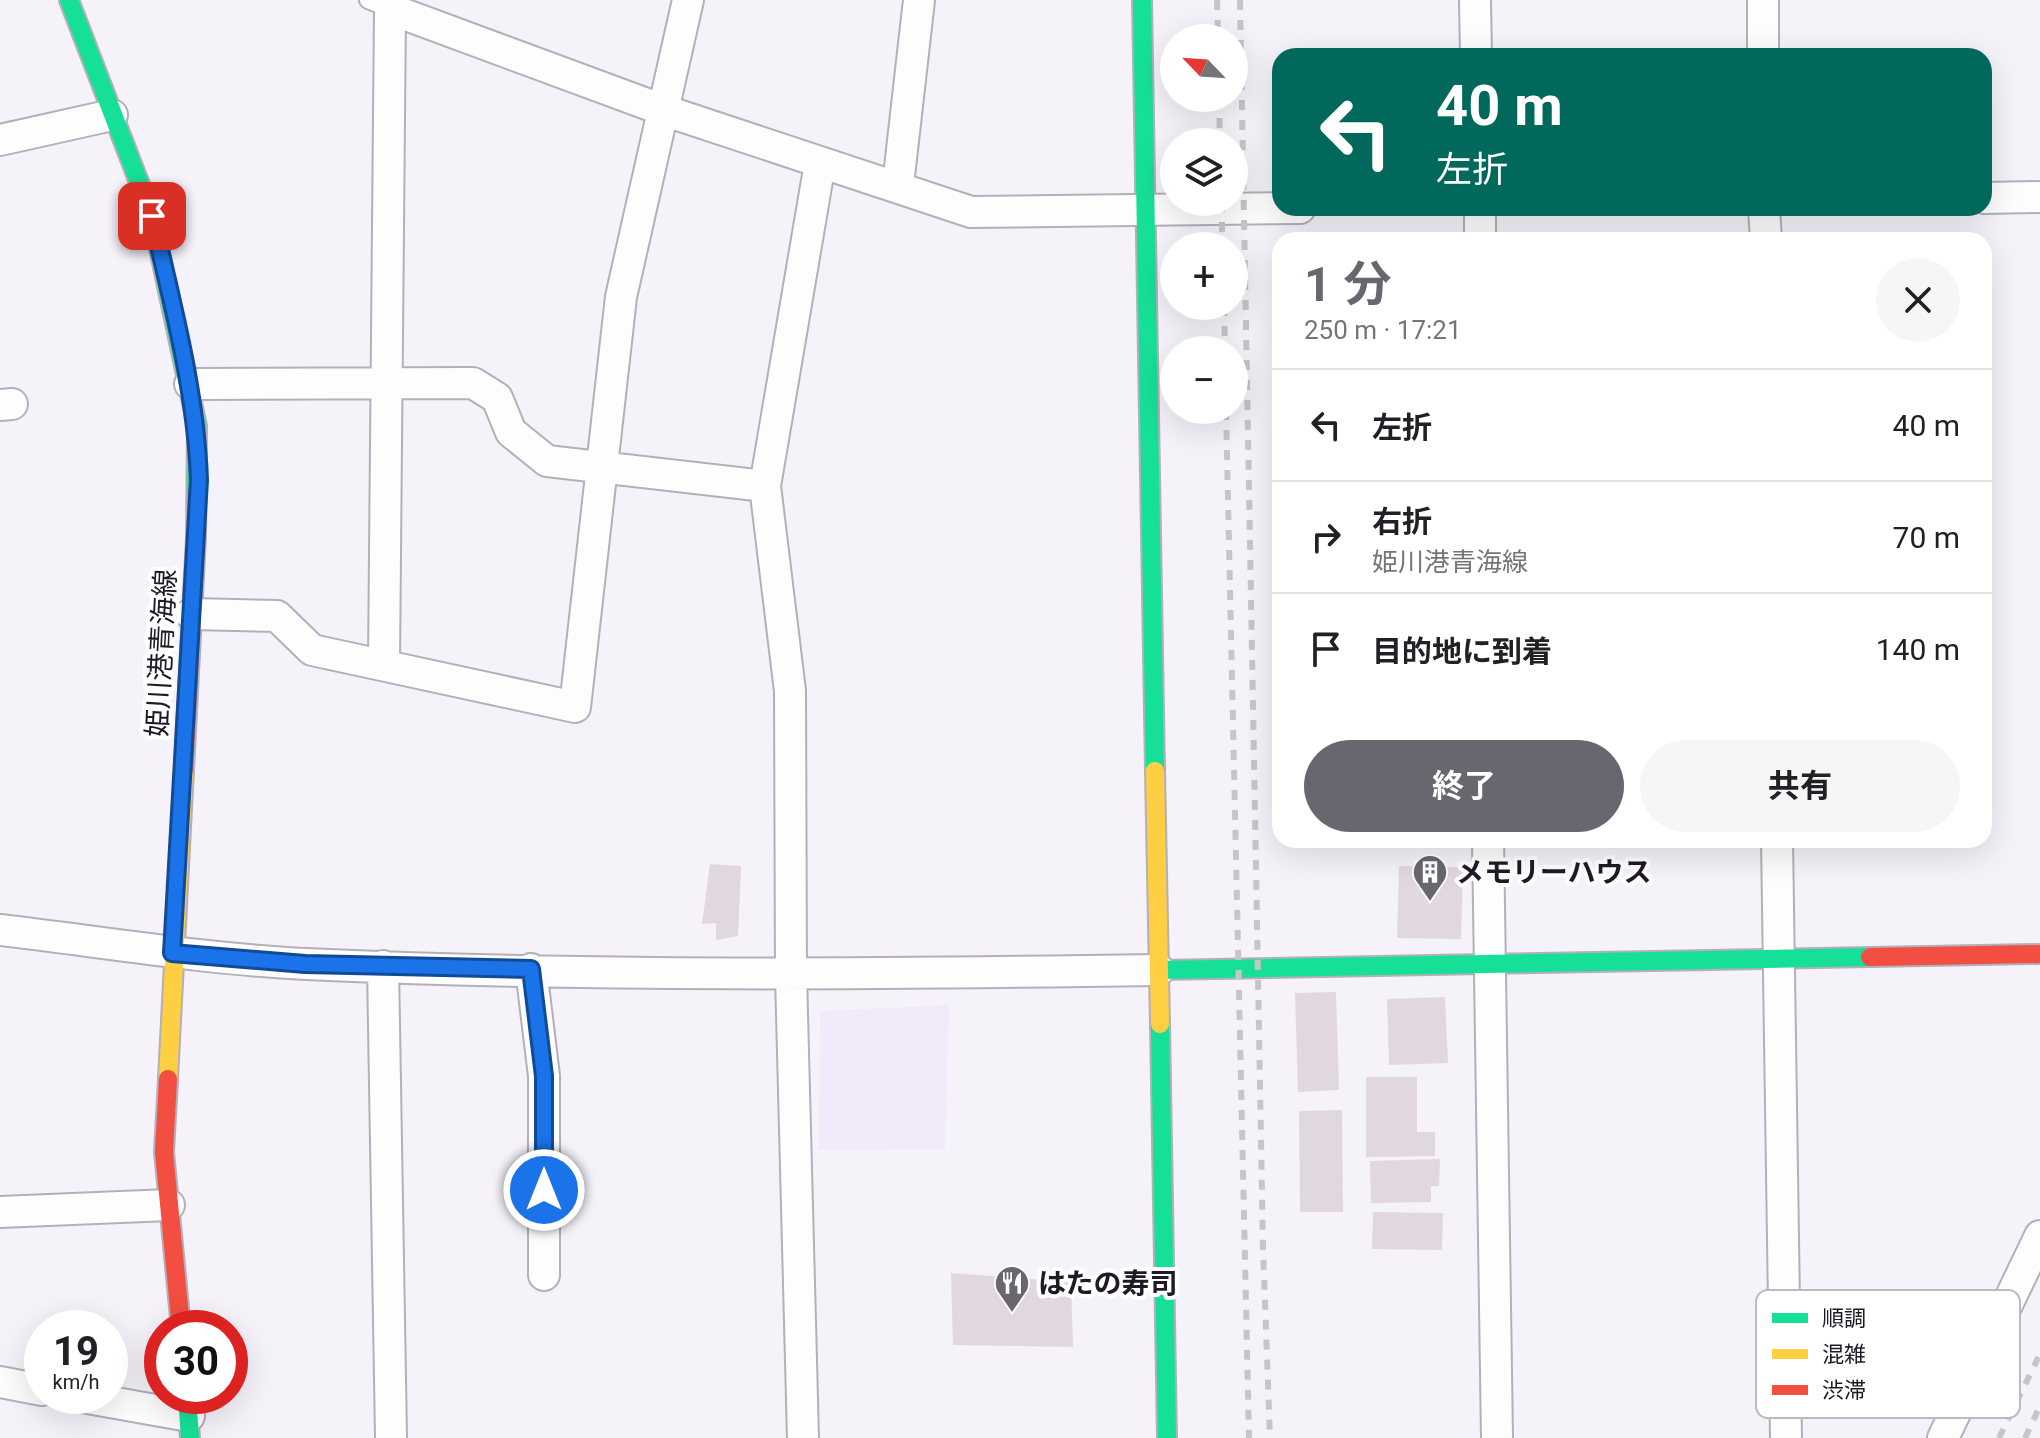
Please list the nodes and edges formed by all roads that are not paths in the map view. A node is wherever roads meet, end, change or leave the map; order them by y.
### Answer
1 (69, 0) edge
2 (688, 0) edge
3 (919, 0) edge
4 (1142, 0) edge
5 (1475, 0) edge
6 (1763, 0) edge
7 (379, 4) edge
8 (1476, 48) edge
9 (1763, 48) edge
10 (663, 110) junction
11 (112, 115) junction
12 (0, 140) edge
13 (820, 163) junction
14 (898, 185) junction
15 (2040, 197) edge
16 (1992, 198) edge
17 (1272, 209) edge
18 (1143, 211) junction
19 (386, 382) junction
20 (190, 384) junction
21 (600, 469) junction
22 (765, 486) junction
23 (191, 614) junction
24 (384, 663) junction
25 (1488, 848) edge
26 (1777, 848) edge
27 (0, 930) edge
28 (172, 953) junction
29 (2040, 954) edge
30 (1778, 958) junction
31 (383, 966) junction
32 (1489, 967) junction
33 (531, 969) junction
34 (1159, 970) junction
35 (791, 975) junction
36 (169, 1205) junction
37 (0, 1212) edge
38 (2040, 1236) edge
39 (544, 1275) dead end
40 (1784, 1290) edge
41 (2014, 1290) edge
42 (179, 1310) edge
43 (0, 1382) edge
44 (24, 1387) edge
45 (128, 1406) edge
46 (189, 1417) edge
47 (1786, 1418) edge
48 (1953, 1418) edge
49 (391, 1438) edge
50 (803, 1438) edge
51 (1167, 1438) edge
52 (1497, 1438) edge
53 (1786, 1438) edge
54 (1943, 1438) edge

1 - 11 street, 姫川港青海線
2 - 10 street
3 - 14 street
4 - 18 street
5 - 8 street
6 - 9 street
7 - 10 street
7 - 19 street
10 - 13 street
10 - 21 street
11 - 12 street
11 - 20 street, 姫川港青海線
13 - 14 street
13 - 22 street
14 - 18 street
15 - 16 street
17 - 18 street
18 - 34 street
19 - 20 street
19 - 21 street
19 - 24 street
20 - 23 street, 姫川港青海線
21 - 22 street
21 - 24 street
22 - 35 street
23 - 24 street
23 - 28 street, 姫川港青海線
25 - 32 street
26 - 30 street
27 - 28 street
28 - 31 street
28 - 36 street, 姫川港青海線
29 - 30 street
30 - 32 street
30 - 40 street
31 - 33 street
31 - 49 street
32 - 34 street
32 - 52 street
33 - 35 street
33 - 39 street
34 - 35 street
34 - 51 street
35 - 50 street
36 - 37 street
36 - 42 street, 姫川港青海線
38 - 41 street
43 - 44 street
45 - 46 street
47 - 53 street
48 - 54 street

